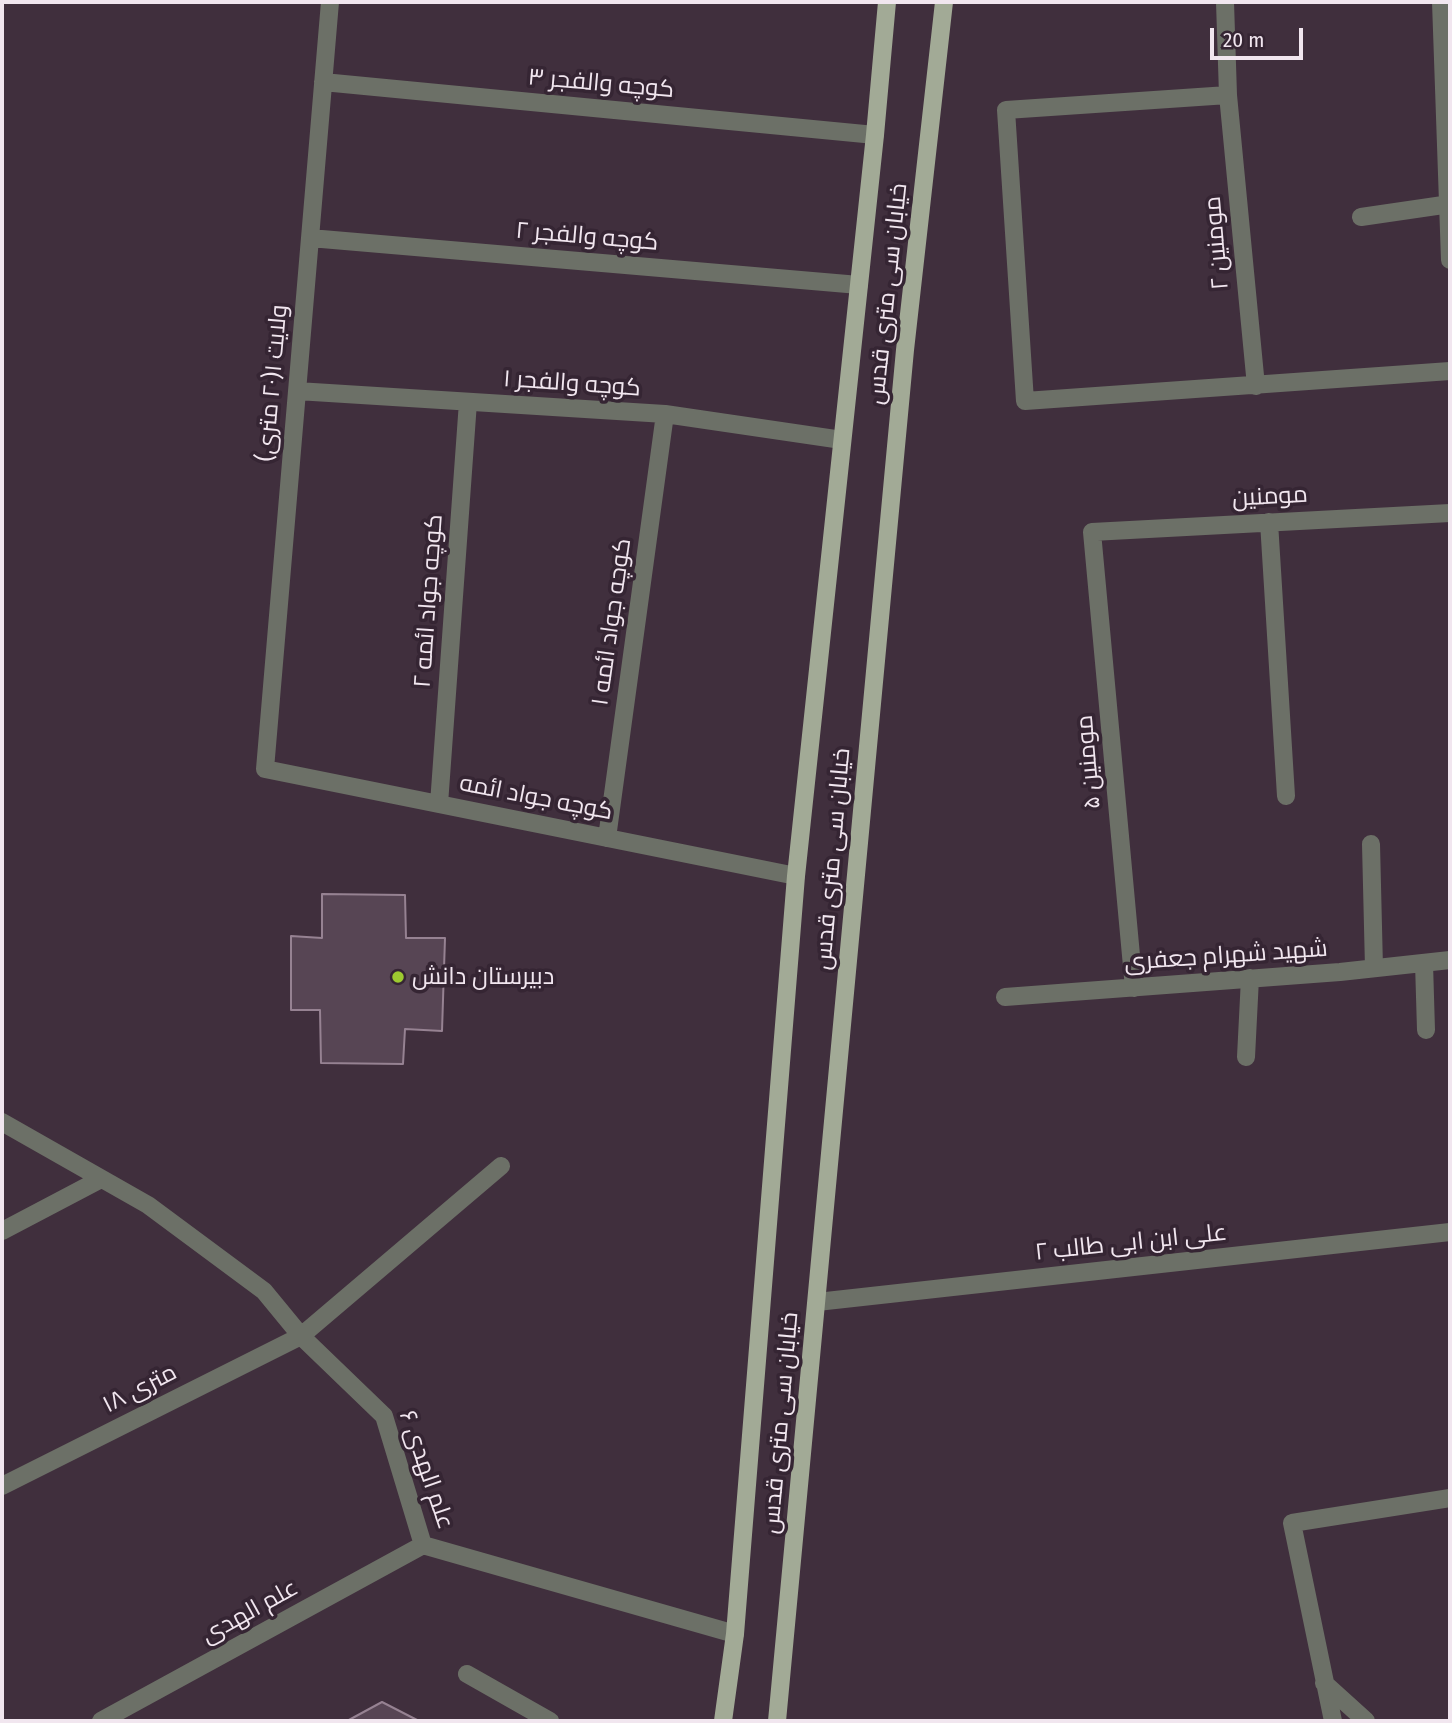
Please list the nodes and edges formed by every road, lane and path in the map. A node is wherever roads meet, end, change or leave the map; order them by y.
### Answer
1 (330, 2) edge
2 (887, 2) edge
3 (944, 2) edge
4 (1225, 2) edge
5 (1441, 2) edge
6 (323, 82) junction
7 (1228, 95) junction
8 (875, 135) junction
9 (1449, 205) edge
10 (1361, 217) dead end
11 (310, 238) junction
12 (1450, 260) edge
13 (859, 285) junction
14 (1450, 371) edge
15 (1255, 386) junction
16 (297, 391) junction
17 (468, 402) junction
18 (665, 414) junction
19 (842, 439) junction
20 (1450, 513) edge
21 (1269, 522) junction
22 (1092, 532) joint
23 (265, 769) joint
24 (1286, 796) dead end
25 (439, 804) junction
26 (607, 838) junction
27 (1371, 844) dead end
28 (796, 876) junction
29 (1450, 960) edge
30 (1424, 962) junction
31 (1374, 968) junction
32 (1250, 978) junction
33 (1134, 988) junction
34 (1005, 997) dead end
35 (1426, 1030) dead end
36 (1246, 1057) dead end
37 (2, 1122) edge
38 (502, 1166) dead end
39 (102, 1179) junction
40 (2, 1231) edge
41 (1450, 1232) edge
42 (817, 1302) junction
43 (301, 1336) junction
44 (2, 1486) edge
45 (1450, 1498) edge
46 (423, 1545) junction
47 (736, 1634) junction
48 (467, 1674) dead end
49 (1324, 1683) junction
50 (102, 1721) edge
51 (550, 1721) edge
52 (723, 1721) edge
53 (777, 1721) edge
54 (1333, 1721) edge
55 (1366, 1721) edge

1 - 6 street, ولایت ۱(۲۰ متری)
2 - 8 main road, خیابان سی متری قدس
3 - 42 main road, خیابان سی متری قدس
4 - 7 street, مومنین ۲
5 - 9 street
6 - 8 street, کوچه والفجر ۳
6 - 11 street, ولایت ۱(۲۰ متری)
7 - 15 street, مومنین ۲
7 - 15 street
8 - 13 main road, خیابان سی متری قدس
9 - 10 street
9 - 12 street
11 - 13 street, کوچه والفجر ۲
11 - 16 street, ولایت ۱(۲۰ متری)
13 - 19 main road, خیابان سی متری قدس
14 - 15 street
16 - 17 street, کوچه والفجر ۱
16 - 23 street, ولایت ۱(۲۰ متری)
17 - 18 street, کوچه والفجر ۱
17 - 25 street, کوچه جواد ائمه ۲
18 - 19 street, کوچه والفجر ۱
18 - 26 street, کوچه جواد ائمه ۱
19 - 28 main road, خیابان سی متری قدس
20 - 21 street, مومنین
21 - 22 street, مومنین
21 - 24 street
22 - 33 street, ۵ مومنین
23 - 25 street, کوچه جواد ائمه
25 - 26 street, کوچه جواد ائمه
26 - 28 street, کوچه جواد ائمه
27 - 31 street
28 - 47 main road, خیابان سی متری قدس
29 - 30 street, شهید شهرام جعفری
30 - 31 street, شهید شهرام جعفری
30 - 35 street
31 - 32 street, شهید شهرام جعفری
32 - 33 street, شهید شهرام جعفری
32 - 36 street
33 - 34 street, شهید شهرام جعفری
37 - 39 street, علم الهدی ۶
38 - 43 street, ۱۸ متری
39 - 40 street
39 - 43 street, علم الهدی ۶
41 - 42 street, علی ابن ابی طالب ۲
42 - 53 main road, خیابان سی متری قدس
43 - 44 street, ۱۸ متری
43 - 46 street, علم الهدی ۶
45 - 49 street
46 - 47 street, علم الهدی ۶
46 - 50 street, علم الهدی
47 - 52 main road, خیابان سی متری قدس
48 - 51 street
49 - 54 street
49 - 55 street

